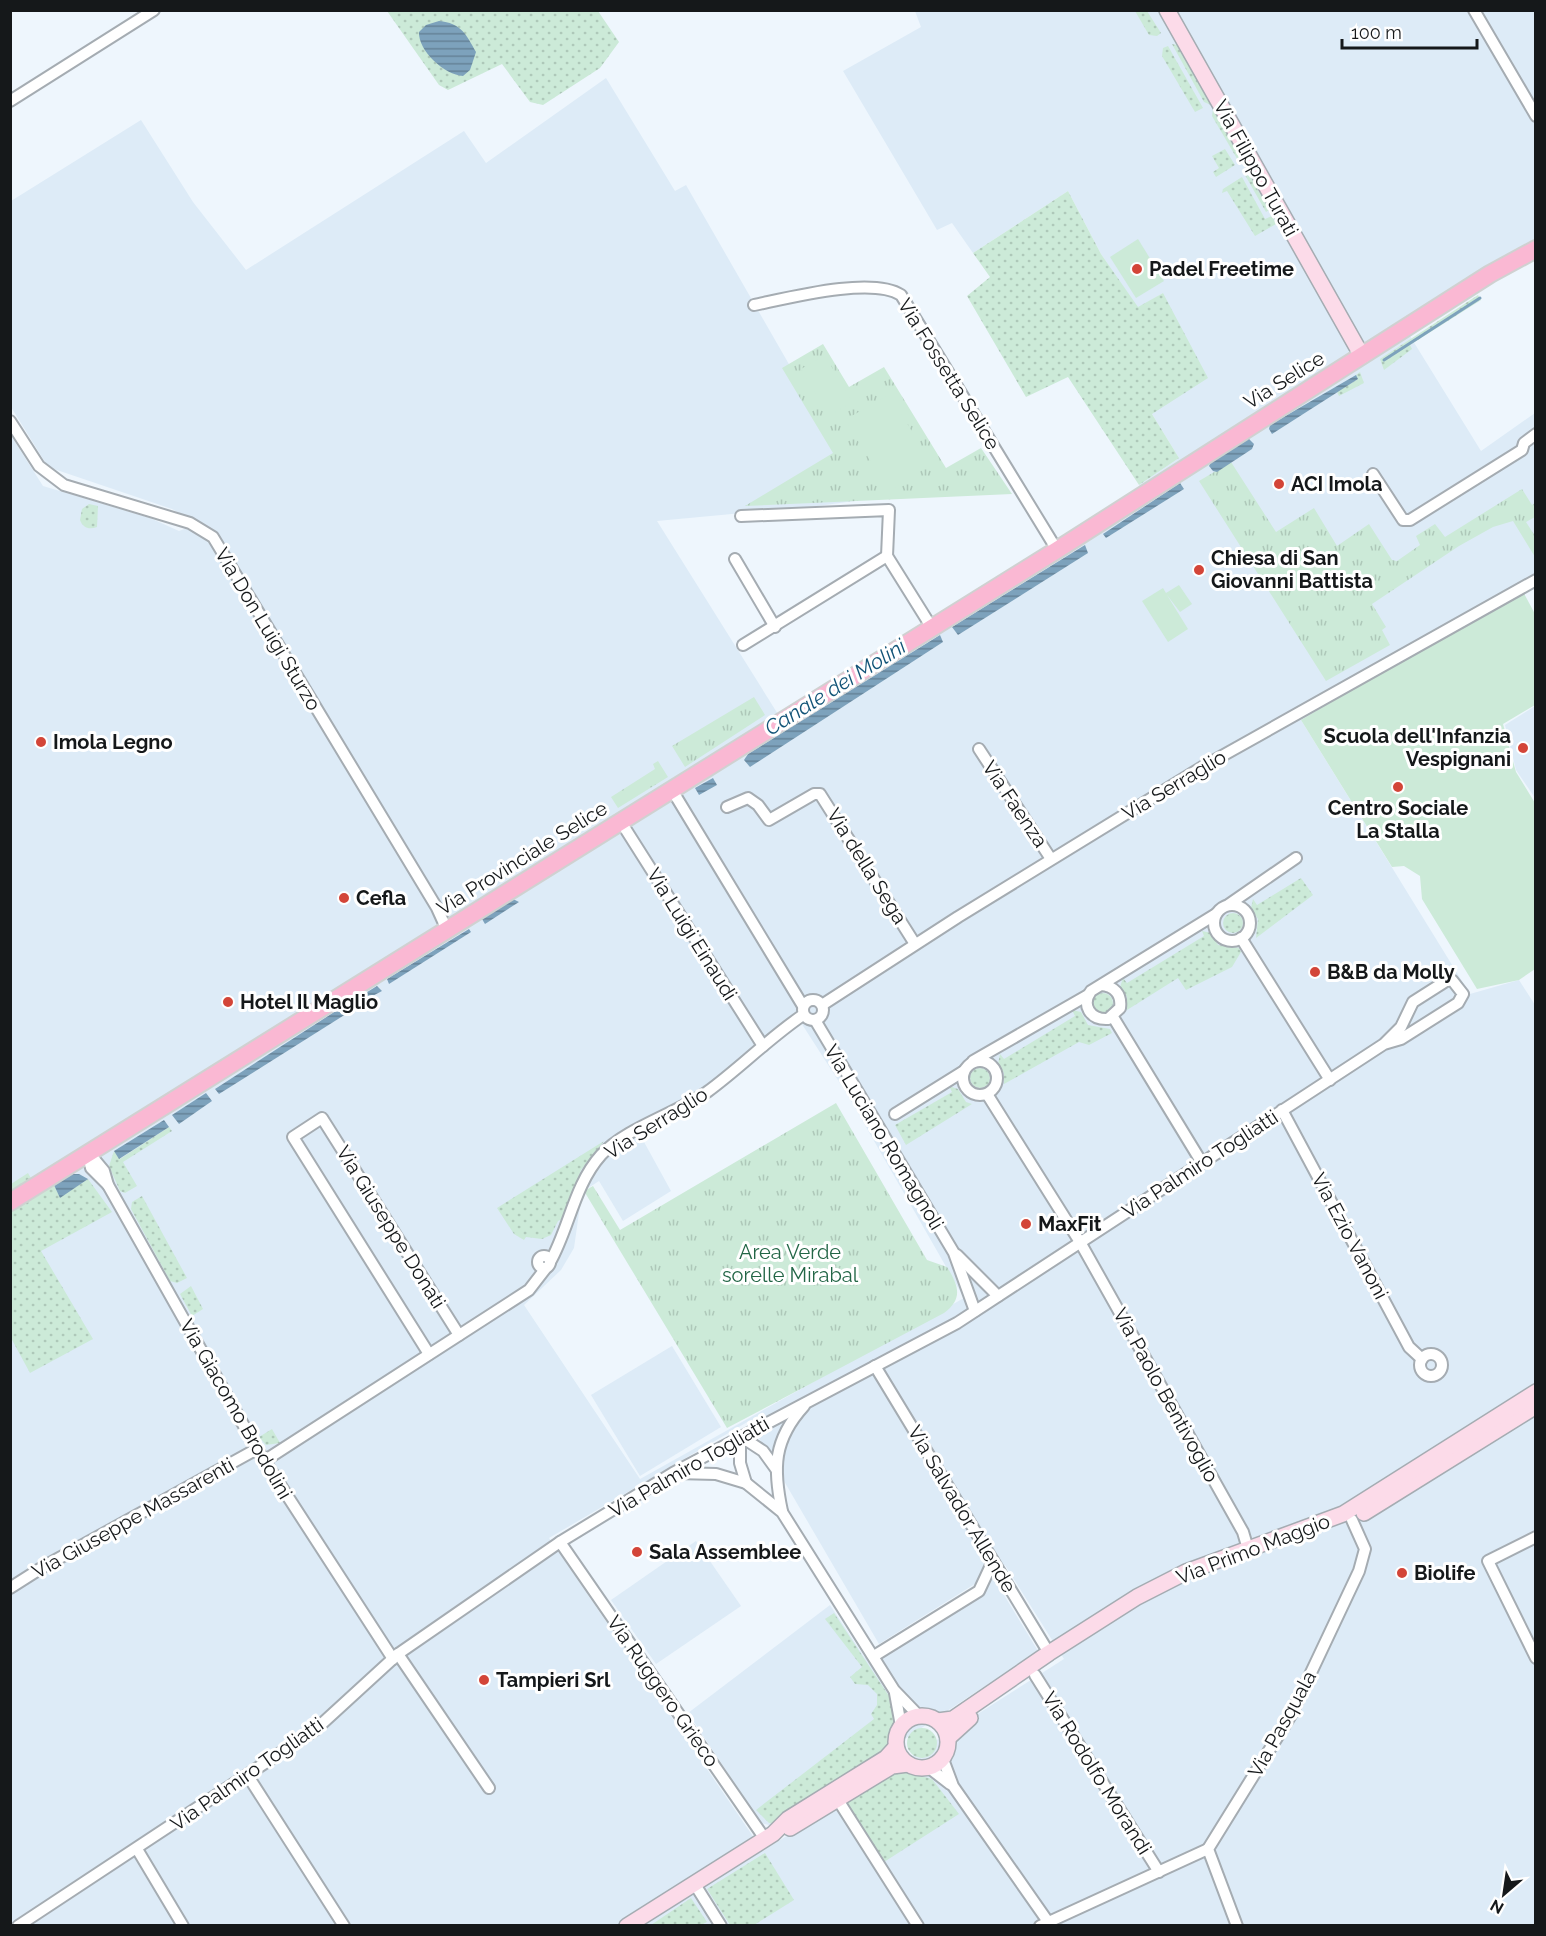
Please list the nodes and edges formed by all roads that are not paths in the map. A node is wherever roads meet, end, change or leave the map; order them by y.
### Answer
1 (154, 10) edge
2 (1167, 10) edge
3 (1474, 10) edge
4 (10, 101) edge
5 (1536, 116) edge
6 (1535, 250) edge
7 (754, 305) dead end
8 (1362, 356) junction
9 (10, 422) edge
10 (1536, 434) edge
11 (1373, 474) dead end
12 (741, 516) dead end
13 (1056, 550) junction
14 (887, 556) junction
15 (735, 559) dead end
16 (1536, 580) edge
17 (775, 627) junction
18 (932, 628) junction
19 (743, 645) dead end
20 (979, 749) dead end
21 (672, 790) junction
22 (727, 807) dead end
23 (621, 822) junction
24 (1296, 858) dead end
25 (1052, 859) junction
26 (1227, 906) junction
27 (1216, 914) junction
28 (447, 930) junction
29 (1241, 938) junction
30 (915, 944) junction
31 (1101, 985) junction
32 (1088, 995) junction
33 (822, 1005) junction
34 (803, 1010) junction
35 (1113, 1017) junction
36 (815, 1020) junction
37 (1384, 1044) junction
38 (763, 1046) junction
39 (973, 1061) junction
40 (964, 1071) junction
41 (1330, 1080) junction
42 (987, 1094) junction
43 (1282, 1110) junction
44 (895, 1114) dead end
45 (90, 1158) junction
46 (1202, 1163) junction
47 (10, 1203) edge
48 (1080, 1242) junction
49 (954, 1253) junction
50 (998, 1296) junction
51 (975, 1311) junction
52 (459, 1335) junction
53 (429, 1354) junction
54 (1422, 1359) dead end
55 (875, 1366) junction
56 (1536, 1392) edge
57 (808, 1401) junction
58 (1536, 1406) edge
59 (740, 1436) junction
60 (257, 1449) junction
61 (264, 1461) junction
62 (776, 1468) junction
63 (673, 1473) junction
64 (746, 1483) junction
65 (782, 1512) junction
66 (1352, 1520) junction
67 (1536, 1537) edge
68 (560, 1542) junction
69 (1248, 1549) junction
70 (993, 1561) junction
71 (10, 1588) edge
72 (1049, 1653) junction
73 (874, 1656) junction
74 (395, 1657) junction
75 (1536, 1658) edge
76 (1035, 1675) junction
77 (894, 1690) junction
78 (919, 1716) junction
79 (938, 1721) junction
80 (901, 1726) junction
81 (947, 1745) junction
82 (897, 1747) junction
83 (908, 1764) junction
84 (928, 1767) junction
85 (248, 1776) junction
86 (953, 1786) junction
87 (489, 1788) dead end
88 (838, 1800) junction
89 (769, 1836) junction
90 (137, 1849) junction
91 (1208, 1849) junction
92 (1159, 1872) junction
93 (694, 1883) junction
94 (1046, 1924) edge
95 (18, 1926) edge
96 (183, 1926) edge
97 (344, 1926) edge
98 (627, 1926) edge
99 (721, 1926) edge
100 (918, 1926) edge
101 (1237, 1926) edge

1 - 4 street
2 - 8 street, Via Filippo Turati
3 - 5 street
6 - 8 main road, Via Selice
7 - 13 street, Via Fossetta Selice
8 - 13 main road, Via Selice
9 - 28 street, Via Don Luigi Sturzo
10 - 11 street
12 - 14 street
13 - 18 main road, Via Provinciale Selice
14 - 17 street
14 - 18 street
15 - 17 street
16 - 25 street, Via Serraglio
17 - 19 street
18 - 21 main road, Via Provinciale Selice
20 - 25 street, Via Faenza
21 - 23 main road, Via Provinciale Selice
21 - 34 street
22 - 30 street, Via della Sega
23 - 28 main road, Via Provinciale Selice
23 - 38 street, Via Luigi Einaudi
24 - 26 street
25 - 30 street, Via Serraglio
26 - 27 street
26 - 29 street
27 - 29 street
27 - 31 street
28 - 45 main road, Via Provinciale Selice
29 - 41 street
30 - 33 street, Via Serraglio
31 - 32 street
31 - 35 street
32 - 35 street
32 - 39 street
33 - 34 street
33 - 36 street
34 - 36 street
34 - 38 street, Via Serraglio
35 - 46 street
36 - 49 street, Via Luciano Romagnoli
37 - 37 street, Via Palmiro Togliatti
37 - 41 street, Via Palmiro Togliatti
38 - 52 street, Via Serraglio
39 - 40 street
39 - 42 street
40 - 42 street
40 - 44 street
41 - 43 street, Via Palmiro Togliatti
42 - 48 street, Via Paolo Bentivoglio
43 - 46 street, Via Palmiro Togliatti
43 - 54 street, Via Ezio Vanoni
45 - 47 main road, Via Provinciale Selice
45 - 60 street, Via Giacomo Brodolini
46 - 48 street, Via Palmiro Togliatti
48 - 50 street, Via Palmiro Togliatti
48 - 69 street, Via Paolo Bentivoglio
49 - 50 street, Via Luciano Romagnoli
49 - 51 street, Via Luciano Romagnoli
50 - 51 street, Via Palmiro Togliatti
51 - 55 street, Via Palmiro Togliatti
52 - 53 street
52 - 53 street, Via Giuseppe Donati
53 - 61 street
55 - 57 street, Via Palmiro Togliatti
55 - 70 street, Via Salvador Allende
56 - 69 street, Via Primo Maggio
57 - 59 street, Via Palmiro Togliatti
57 - 62 street
58 - 66 street, Via Primo Maggio
59 - 62 street
59 - 63 street, Via Palmiro Togliatti
59 - 64 street
60 - 61 street, Via Giacomo Brodolini
60 - 71 street, Via Giuseppe Massarenti
61 - 74 street, Via Giacomo Brodolini
62 - 65 street
63 - 64 street
63 - 68 street, Via Palmiro Togliatti
64 - 65 street
65 - 73 street
66 - 76 street, Via Primo Maggio
66 - 91 street, Via Pasquala
67 - 75 street
68 - 74 street, Via Palmiro Togliatti
68 - 89 street, Via Ruggero Grieco
69 - 72 street, Via Primo Maggio
70 - 72 street, Via Salvador Allende
70 - 73 street
72 - 79 street, Via Primo Maggio
73 - 77 street
74 - 85 street, Via Palmiro Togliatti
74 - 87 street, Via Giacomo Brodolini
76 - 81 street, Via Primo Maggio
76 - 92 street, Via Rodolfo Morandi
77 - 78 street
77 - 80 street
78 - 79 street
78 - 80 street
79 - 81 street
80 - 82 street
81 - 84 street, Via Primo Maggio
81 - 86 street
82 - 83 street
82 - 89 street
83 - 84 street
83 - 88 street
84 - 86 street
85 - 90 street, Via Palmiro Togliatti
85 - 97 street
86 - 94 street
88 - 89 street
88 - 100 street
89 - 93 street
90 - 95 street, Via Palmiro Togliatti
90 - 96 street
91 - 92 street
91 - 101 street
92 - 94 street
93 - 98 street
93 - 99 street

